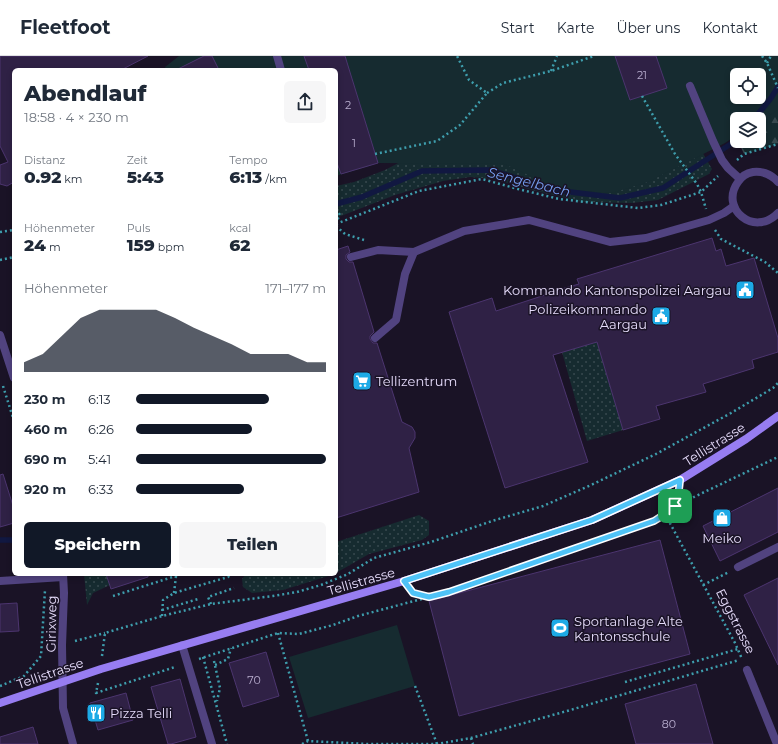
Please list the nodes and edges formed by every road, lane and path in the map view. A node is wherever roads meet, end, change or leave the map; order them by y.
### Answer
1 (457, 56) edge
2 (557, 56) edge
3 (594, 56) edge
4 (762, 56) edge
5 (771, 56) edge
6 (767, 63) junction
7 (551, 72) junction
8 (690, 86) dead end
9 (778, 88) edge
10 (487, 93) junction
11 (642, 96) dead end
12 (778, 144) edge
13 (375, 154) dead end
14 (728, 168) junction
15 (777, 178) edge
16 (740, 179) junction
17 (701, 192) junction
18 (734, 206) junction
19 (777, 217) edge
20 (709, 220) junction
21 (338, 223) edge
22 (338, 226) edge
23 (12, 230) edge
24 (0, 232) edge
25 (362, 239) dead end
26 (414, 252) junction
27 (12, 257) edge
28 (351, 257) dead end
29 (0, 260) edge
30 (778, 273) edge
31 (0, 335) edge
32 (376, 338) dead end
33 (12, 366) edge
34 (2, 383) dead end
35 (778, 383) edge
36 (12, 415) edge
37 (778, 416) edge
38 (778, 457) edge
39 (680, 480) junction
40 (675, 506) junction
41 (665, 514) junction
42 (778, 547) edge
43 (738, 568) joint
44 (63, 576) edge
45 (176, 576) joint
46 (229, 576) edge
47 (45, 578) junction
48 (0, 581) edge
49 (404, 581) junction
50 (704, 585) junction
51 (234, 588) dead end
52 (174, 593) junction
53 (113, 596) dead end
54 (429, 597) junction
55 (198, 599) dead end
56 (210, 604) junction
57 (162, 610) junction
58 (162, 616) junction
59 (105, 632) junction
60 (278, 633) junction
61 (62, 645) junction
62 (182, 645) junction
63 (231, 648) junction
64 (738, 649) junction
65 (203, 657) junction
66 (742, 659) junction
67 (214, 661) dead end
68 (188, 663) junction
69 (215, 665) junction
70 (101, 669) junction
71 (747, 670) joint
72 (63, 682) junction
73 (625, 682) dead end
74 (0, 686) edge
75 (415, 686) dead end
76 (0, 703) edge
77 (217, 703) junction
78 (471, 738) junction
79 (308, 742) junction
80 (73, 744) edge
81 (212, 744) edge
82 (227, 744) edge
83 (302, 744) edge
84 (437, 744) edge
85 (473, 744) edge
86 (777, 744) edge

1 - 10 path
2 - 7 path
3 - 7 path
4 - 6 path
5 - 6 path
6 - 9 path
7 - 10 path
8 - 14 street
10 - 13 path
11 - 17 path
12 - 14 path
14 - 16 street
14 - 17 path
15 - 16 street
16 - 18 street
17 - 20 path
17 - 21 path
18 - 19 street
18 - 20 street
20 - 26 street
20 - 30 path
22 - 25 path
23 - 24 path
26 - 28 street
26 - 32 street
27 - 29 path
31 - 33 street
34 - 36 path
35 - 56 path
37 - 39 main road, Tellistrasse
38 - 40 path
39 - 40 path
39 - 49 main road, Tellistrasse
40 - 41 path
41 - 50 path, Eggstrasse
41 - 54 path
42 - 43 street
43 - 50 path
44 - 47 street
44 - 61 street, Girixweg
45 - 52 path
45 - 53 path
46 - 52 path
47 - 48 street
47 - 74 path
49 - 54 path
49 - 62 main road, Tellistrasse
50 - 64 path, Eggstrasse
51 - 56 path
52 - 57 path
54 - 60 path
55 - 57 path
56 - 58 path
57 - 58 path
58 - 59 path
59 - 61 path
59 - 70 path
60 - 63 path
60 - 79 path
61 - 72 street, Girixweg
62 - 68 street
62 - 70 main road, Tellistrasse
63 - 65 path
63 - 69 path
64 - 66 path, Eggstrasse
64 - 73 path
65 - 68 path
65 - 77 path
66 - 71 path, Eggstrasse
66 - 78 path
67 - 69 path
68 - 70 path
68 - 81 street
69 - 77 path
70 - 72 main road, Tellistrasse
71 - 86 street, Eggstrasse
72 - 76 main road, Tellistrasse
72 - 80 street, Girixweg
75 - 84 path
77 - 82 path
78 - 84 path
78 - 85 path
79 - 83 path
79 - 84 path

